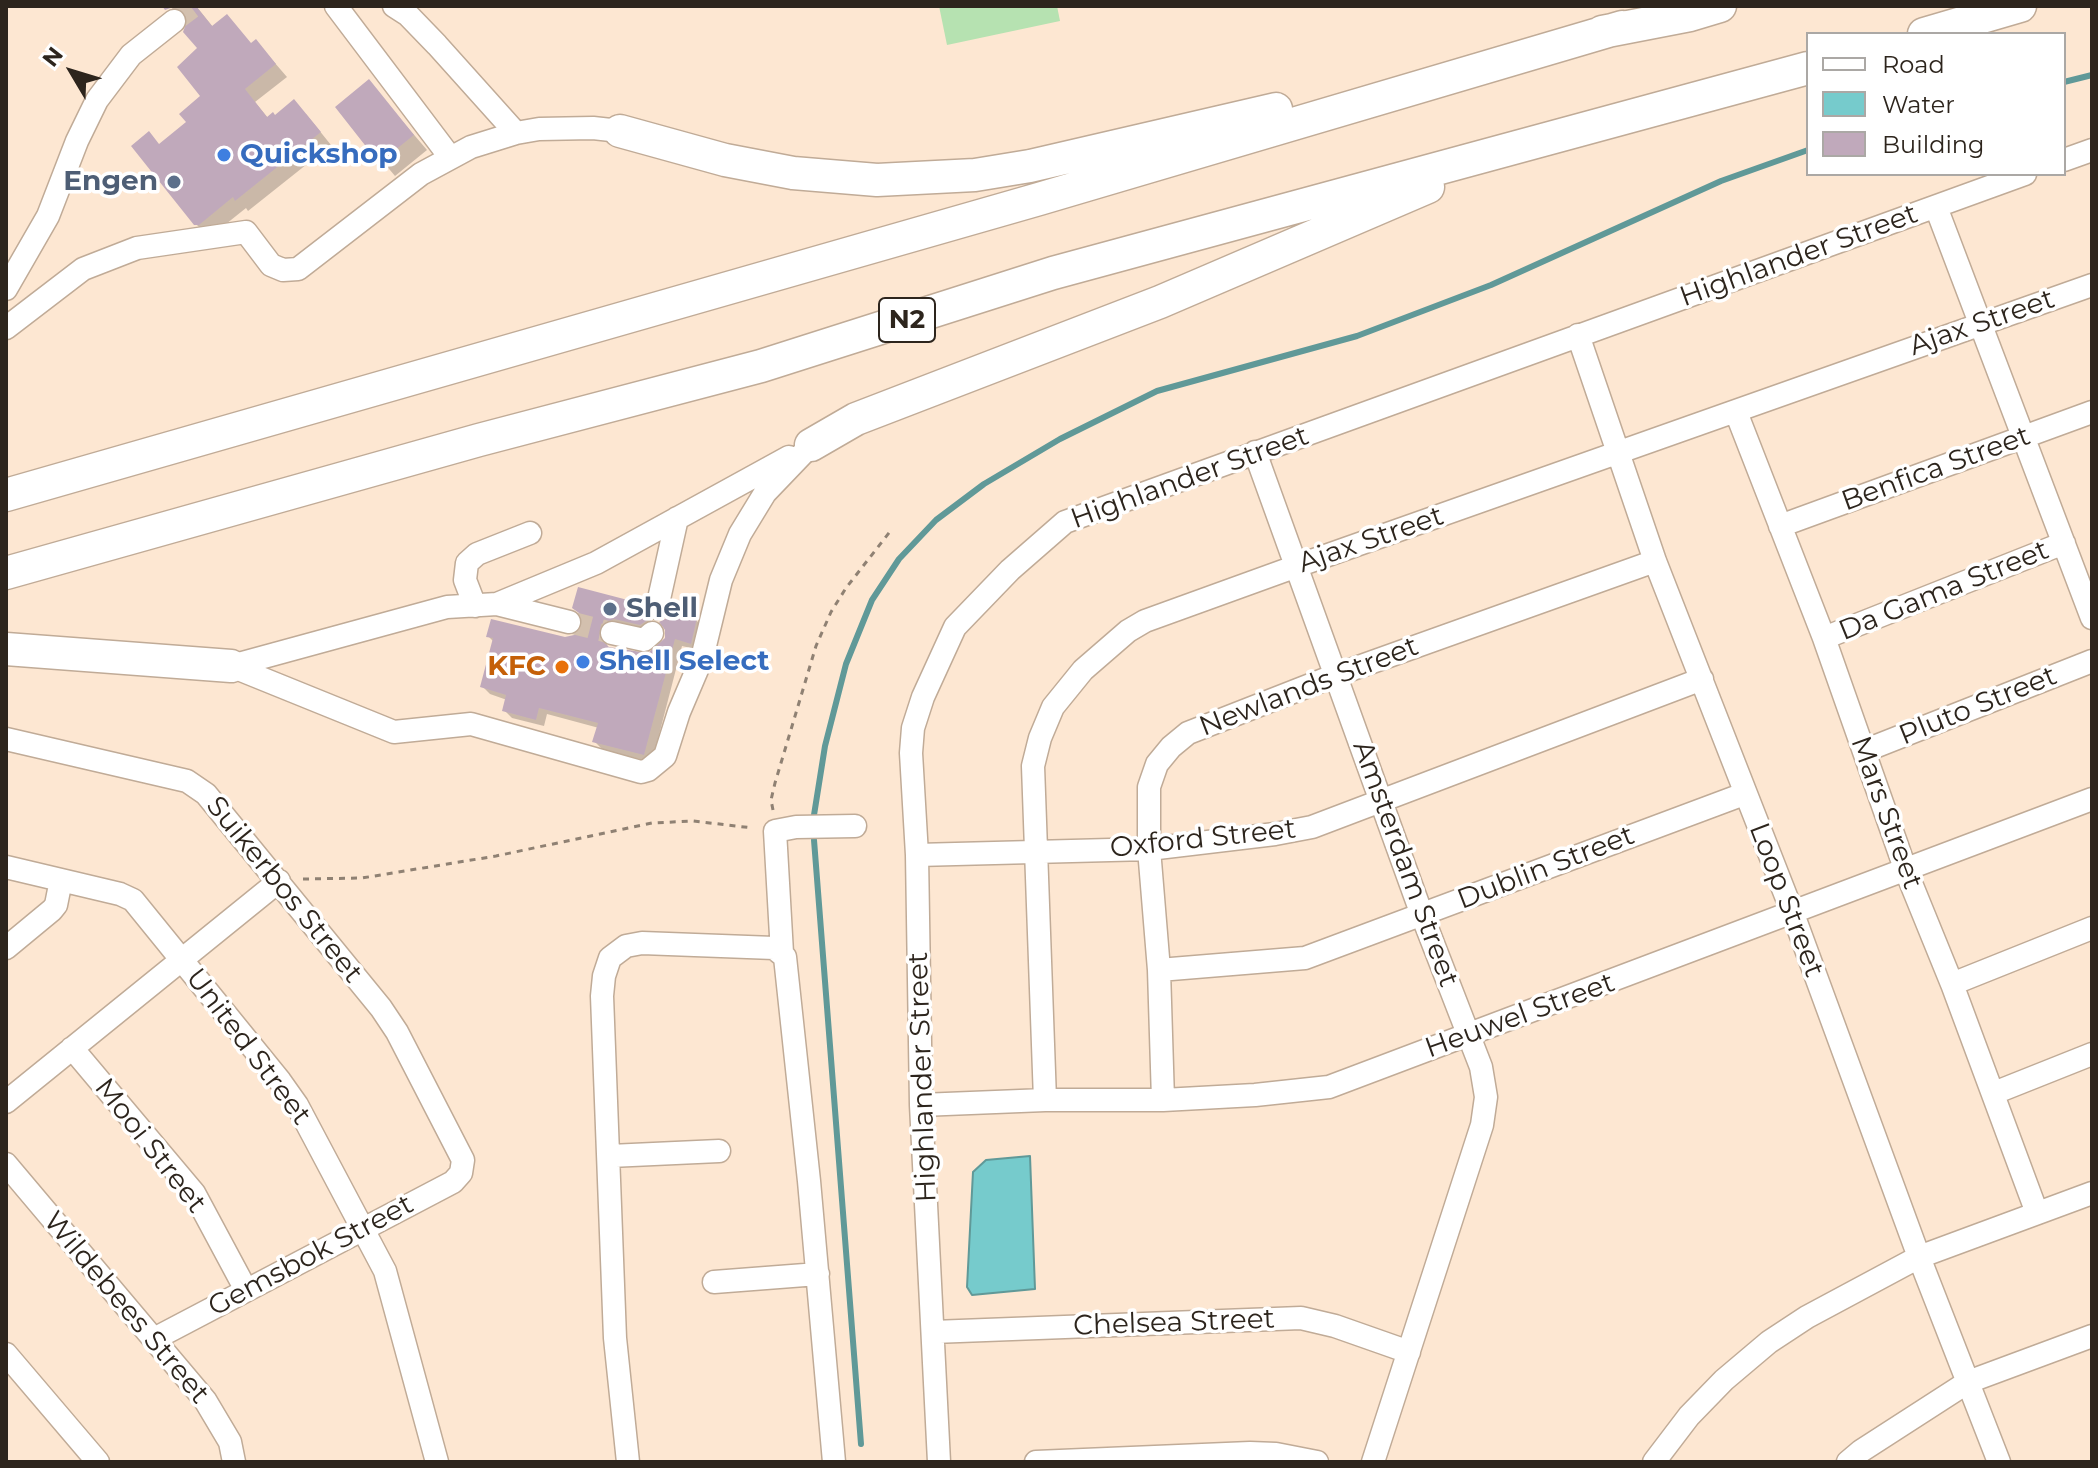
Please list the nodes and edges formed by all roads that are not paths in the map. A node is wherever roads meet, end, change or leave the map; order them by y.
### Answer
1 (336, 6) edge
2 (394, 6) edge
3 (1720, 6) edge
4 (2020, 6) edge
5 (174, 21) tunnel mouth
6 (1622, 27) junction
7 (1931, 32) edge
8 (1806, 69) edge
9 (620, 131) joint
10 (516, 133) junction
11 (1537, 140) junction
12 (2092, 150) edge
13 (450, 157) junction
14 (2066, 159) edge
15 (2020, 176) edge
16 (1936, 207) junction
17 (2092, 285) edge
18 (6, 289) edge
19 (1981, 325) junction
20 (6, 328) edge
21 (1578, 335) junction
22 (1736, 412) junction
23 (2092, 412) edge
24 (2025, 437) junction
25 (811, 445) junction
26 (1255, 452) junction
27 (1618, 453) junction
28 (6, 495) edge
29 (677, 518) junction
30 (1780, 526) junction
31 (530, 533) dead end
32 (2064, 543) junction
33 (1655, 561) junction
34 (1297, 566) junction
35 (6, 573) edge
36 (486, 605) junction
37 (657, 608) dead end
38 (2092, 618) edge
39 (569, 622) tunnel mouth
40 (612, 633) tunnel mouth
41 (652, 633) dead end
42 (1824, 638) junction
43 (6, 649) edge
44 (2092, 661) edge
45 (231, 666) junction
46 (1336, 675) junction
47 (1702, 679) junction
48 (6, 739) edge
49 (1864, 751) junction
50 (1744, 794) junction
51 (2092, 799) edge
52 (1382, 802) junction
53 (855, 826) dead end
54 (1149, 849) junction
55 (1035, 851) junction
56 (917, 855) junction
57 (6, 867) edge
58 (1906, 871) junction
59 (61, 880) junction
60 (279, 881) junction
61 (1793, 914) junction
62 (1422, 915) junction
63 (2092, 928) edge
64 (6, 948) edge
65 (782, 953) junction
66 (182, 960) junction
67 (1159, 970) junction
68 (1952, 984) junction
69 (1468, 1035) junction
70 (72, 1048) junction
71 (2092, 1054) edge
72 (1994, 1093) junction
73 (1045, 1100) junction
74 (1163, 1100) junction
75 (6, 1102) edge
76 (921, 1105) junction
77 (719, 1151) dead end
78 (610, 1156) junction
79 (6, 1164) edge
80 (463, 1167) joint
81 (2092, 1193) edge
82 (2037, 1213) junction
83 (364, 1228) junction
84 (1919, 1257) junction
85 (818, 1274) junction
86 (714, 1282) dead end
87 (246, 1290) junction
88 (933, 1332) junction
89 (2092, 1336) edge
90 (154, 1339) junction
91 (1409, 1352) junction
92 (6, 1354) edge
93 (1968, 1382) junction
94 (235, 1460) edge
95 (98, 1462) edge
96 (437, 1462) edge
97 (628, 1462) edge
98 (834, 1462) edge
99 (939, 1462) edge
100 (1036, 1462) edge
101 (1317, 1462) edge
102 (1373, 1462) edge
103 (1654, 1462) edge
104 (1848, 1462) edge
105 (1999, 1462) edge

1 - 13 street
2 - 10 street
3 - 6 highway
4 - 7 highway
5 - 18 street
6 - 9 highway
6 - 28 highway
8 - 11 highway, N2
9 - 10 street
10 - 13 street
11 - 25 highway
11 - 35 highway, N2
12 - 14 street
13 - 20 street
15 - 16 street, Highlander Street
16 - 19 street
16 - 21 street, Highlander Street
17 - 19 street, Ajax Street
19 - 22 street, Ajax Street
19 - 24 street
21 - 26 street, Highlander Street
21 - 27 street, Loop Street
22 - 27 street, Ajax Street
22 - 30 street, Mars Street
23 - 24 street, Benfica Street
24 - 30 street, Benfica Street
24 - 32 street
25 - 29 street
25 - 45 street
26 - 34 street, Amsterdam Street
26 - 56 street, Highlander Street
27 - 33 street, Loop Street
27 - 34 street, Ajax Street
29 - 36 street
29 - 37 street
30 - 42 street, Mars Street
31 - 36 street
32 - 38 street
32 - 42 street, Da Gama Street
33 - 46 street, Newlands Street
33 - 47 street, Loop Street
34 - 46 street, Amsterdam Street
34 - 55 street, Ajax Street
36 - 39 street
36 - 45 street
40 - 41 street
42 - 49 street, Mars Street
43 - 45 highway
44 - 49 street, Pluto Street
46 - 52 street, Amsterdam Street
46 - 54 street, Newlands Street
47 - 50 street, Loop Street
47 - 52 street, Oxford Street
48 - 60 street, Suikerbos Street
49 - 58 street, Mars Street
50 - 61 street, Loop Street
50 - 62 street, Dublin Street
51 - 58 street, Heuwel Street
52 - 54 street, Oxford Street
52 - 62 street, Amsterdam Street
53 - 65 street
54 - 55 street, Oxford Street
54 - 67 street, Newlands Street
55 - 56 street, Oxford Street
55 - 73 street, Ajax Street
56 - 76 street, Highlander Street
57 - 59 street, United Street
58 - 61 street, Heuwel Street
58 - 68 street, Mars Street
59 - 64 street
59 - 66 street, United Street
60 - 66 street
60 - 80 street, Suikerbos Street
61 - 69 street, Heuwel Street
61 - 84 street, Loop Street
62 - 67 street, Dublin Street
62 - 69 street, Amsterdam Street
63 - 68 street
65 - 78 street
65 - 85 street
66 - 70 street
66 - 83 street, United Street
67 - 74 street, Newlands Street
68 - 72 street, Mars Street
69 - 74 street, Heuwel Street
69 - 91 street, Amsterdam Street
70 - 75 street
70 - 87 street, Mooi Street
71 - 72 street
72 - 82 street, Mars Street
73 - 74 street, Heuwel Street
73 - 76 street, Heuwel Street
76 - 88 street, Highlander Street
77 - 78 street
78 - 97 street
79 - 90 street, Wildebees Street
80 - 83 street, Gemsbok Street
81 - 82 street
82 - 84 street
83 - 87 street, Gemsbok Street
83 - 96 street, United Street
84 - 93 street, Loop Street
84 - 103 street
85 - 86 street
85 - 98 street
87 - 90 street, Gemsbok Street
88 - 91 street, Chelsea Street
88 - 99 street, Highlander Street
89 - 93 street
90 - 94 street, Wildebees Street
91 - 102 street, Amsterdam Street
92 - 95 street
93 - 104 street
93 - 105 street, Loop Street
100 - 101 street

